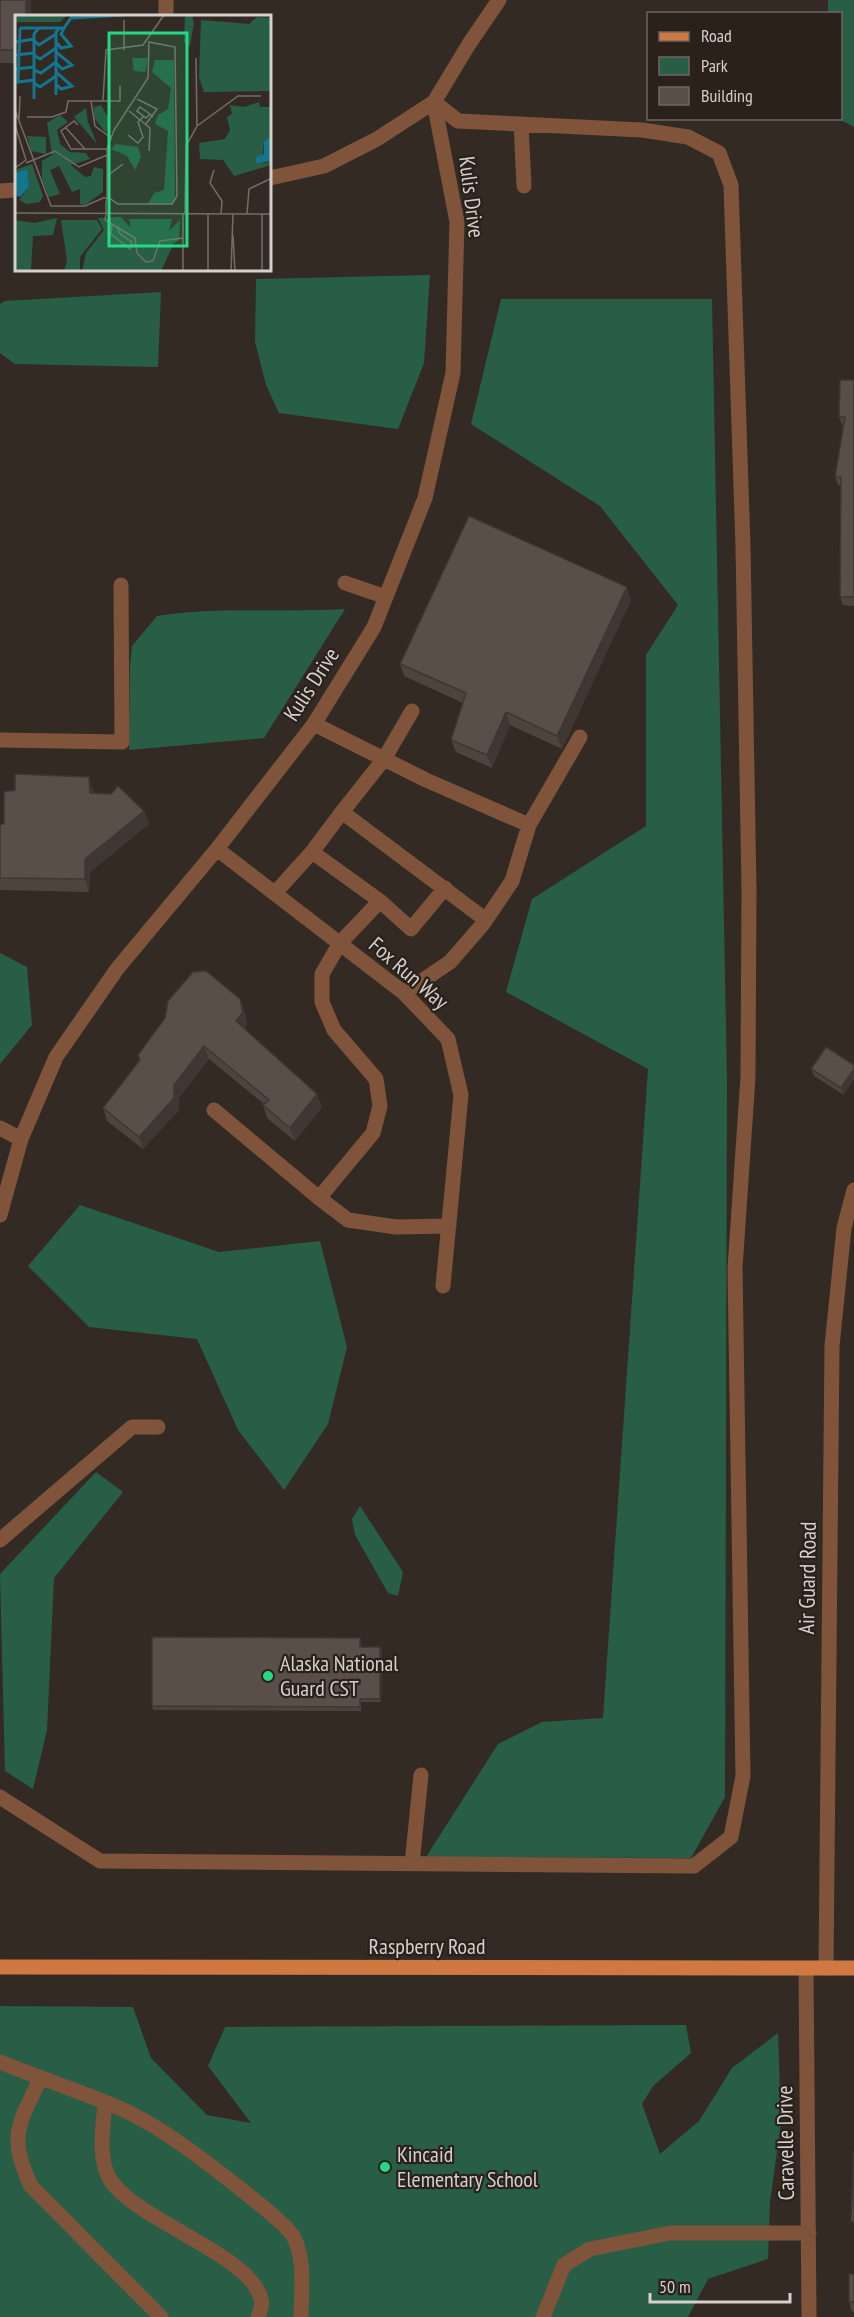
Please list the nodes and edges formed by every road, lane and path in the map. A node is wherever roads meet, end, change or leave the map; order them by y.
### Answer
1 (499, 0) edge
2 (434, 102) junction
3 (521, 124) junction
4 (272, 178) edge
5 (524, 186) dead end
6 (15, 190) edge
7 (0, 191) edge
8 (345, 583) dead end
9 (121, 585) dead end
10 (386, 597) junction
11 (412, 711) dead end
12 (314, 724) junction
13 (580, 737) dead end
14 (0, 740) edge
15 (384, 759) junction
16 (342, 812) junction
17 (529, 825) junction
18 (217, 849) junction
19 (312, 852) junction
20 (445, 888) junction
21 (275, 893) junction
22 (380, 901) junction
23 (486, 920) junction
24 (340, 943) junction
25 (404, 993) junction
26 (214, 1110) dead end
27 (0, 1128) edge
28 (21, 1139) junction
29 (854, 1190) edge
30 (319, 1198) junction
31 (0, 1215) edge
32 (449, 1226) junction
33 (443, 1286) dead end
34 (158, 1426) dead end
35 (0, 1540) edge
36 (421, 1774) dead end
37 (0, 1797) edge
38 (412, 1864) junction
39 (0, 1968) edge
40 (826, 1968) junction
41 (854, 1968) edge
42 (806, 1969) junction
43 (0, 2062) edge
44 (40, 2079) junction
45 (105, 2103) junction
46 (809, 2233) junction
47 (160, 2317) edge
48 (258, 2317) edge
49 (301, 2317) edge
50 (543, 2317) edge
51 (809, 2317) edge

1 - 2 street
2 - 3 street
2 - 4 street
2 - 10 street, Kulis Drive
3 - 5 street
3 - 38 street
6 - 7 street
8 - 10 street
9 - 14 street
10 - 12 street, Kulis Drive
11 - 15 street
12 - 15 street
12 - 18 street, Kulis Drive
13 - 17 street
15 - 16 street
15 - 17 street
16 - 19 street
16 - 20 street
17 - 23 street
18 - 21 street, Fox Run Way
18 - 28 street, Kulis Drive
19 - 21 street
19 - 22 street
20 - 22 street
20 - 23 street
21 - 24 street, Fox Run Way
22 - 24 street
23 - 25 street
24 - 25 street, Fox Run Way
24 - 30 street
25 - 32 street, Fox Run Way
26 - 30 street
27 - 28 street
28 - 31 street, Kulis Drive
29 - 40 street, Air Guard Road
30 - 32 street
32 - 33 street, Fox Run Way
34 - 35 street
36 - 38 street
37 - 38 street
39 - 42 main road, Raspberry Road
40 - 41 main road, Raspberry Road
40 - 42 main road, Raspberry Road
42 - 46 street, Caravelle Drive
43 - 44 street
44 - 45 street
44 - 47 street
45 - 48 street
45 - 49 street
46 - 50 street
46 - 51 street, Caravelle Drive

